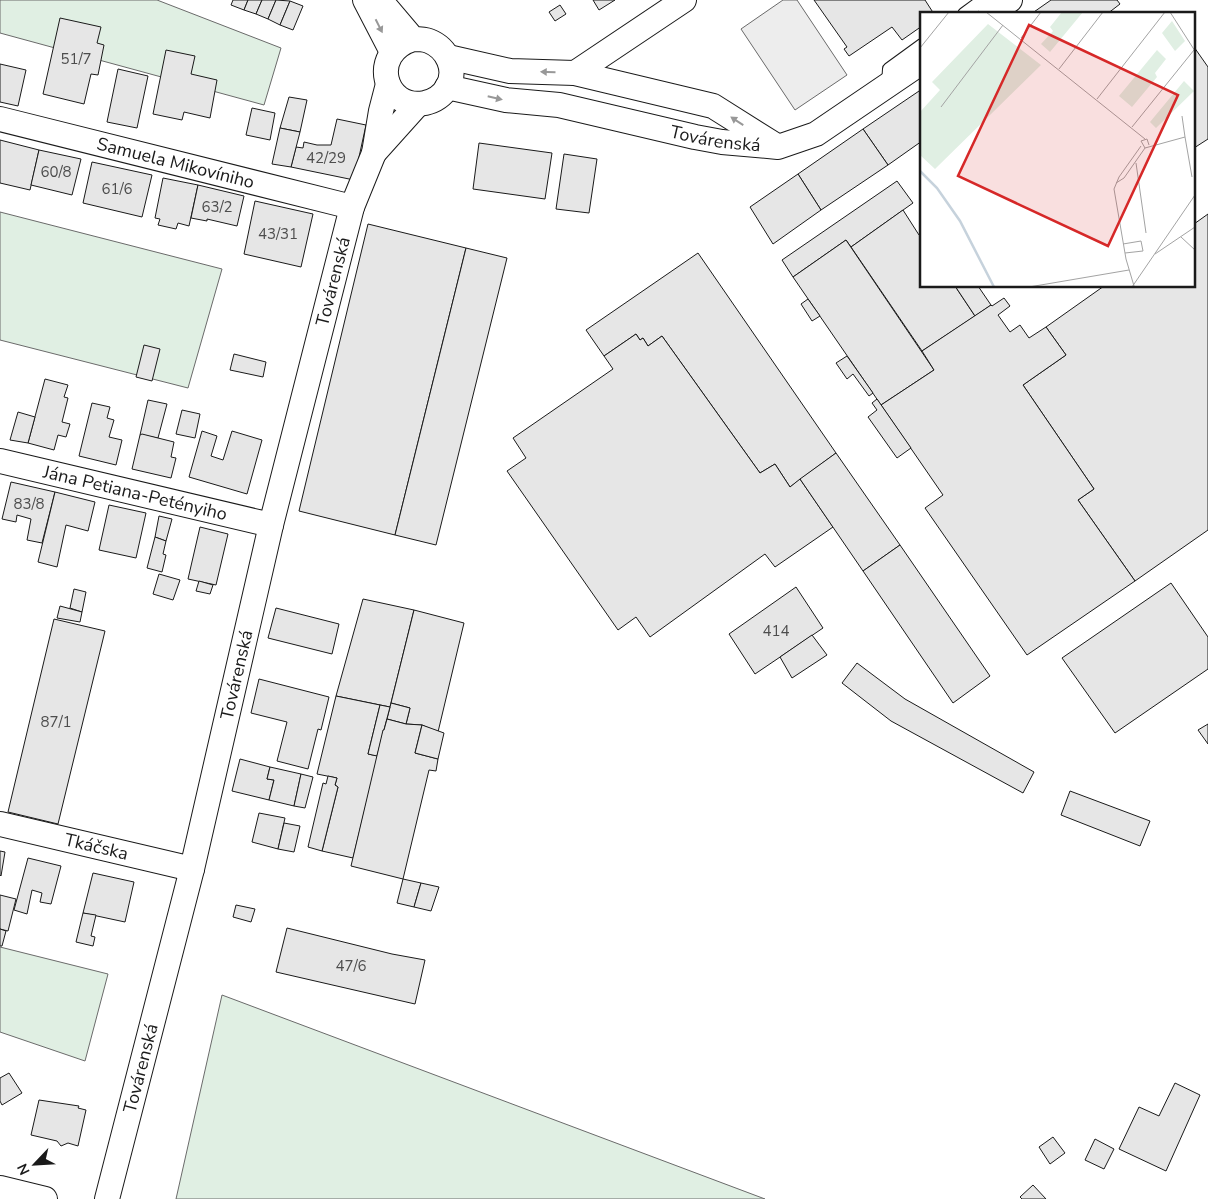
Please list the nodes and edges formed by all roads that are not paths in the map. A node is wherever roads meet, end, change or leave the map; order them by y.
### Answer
1 (365, 0) edge
2 (380, 0) edge
3 (684, 0) edge
4 (983, 0) edge
5 (1010, 0) edge
6 (967, 12) edge
7 (993, 12) edge
8 (413, 39) junction
9 (920, 46) edge
10 (392, 52) junction
11 (448, 57) junction
12 (920, 63) edge
13 (575, 73) junction
14 (388, 84) junction
15 (888, 85) junction
16 (447, 87) junction
17 (418, 104) junction
18 (0, 119) edge
19 (778, 148) junction
20 (374, 153) junction
21 (352, 206) junction
22 (0, 461) edge
23 (271, 525) junction
24 (0, 824) edge
25 (192, 869) junction
26 (0, 1188) edge
27 (45, 1199) edge
28 (107, 1199) edge

1 -> 10 street
2 - 8 street
3 - 13 street
4 - 6 lane
5 - 7 street
8 - 10 street
8 - 11 street, Továrenská
9 - 15 lane
10 - 14 street, Továrenská
13 -> 11 street, Továrenská
11 - 16 street
12 - 15 street, Továrenská
19 -> 13 street, Továrenská
14 - 17 street
14 - 20 street, Továrenská
15 - 19 street, Továrenská
16 - 17 street, Továrenská
16 -> 19 street, Továrenská
17 - 20 street, Továrenská
18 - 21 street, Samuela Mikovíniho
20 - 21 street, Továrenská
21 - 23 street, Továrenská
22 - 23 street, Jána Petiana-Petényiho
23 - 25 street, Továrenská
24 - 25 street, Tkáčska
25 - 28 street, Továrenská
26 - 27 street

